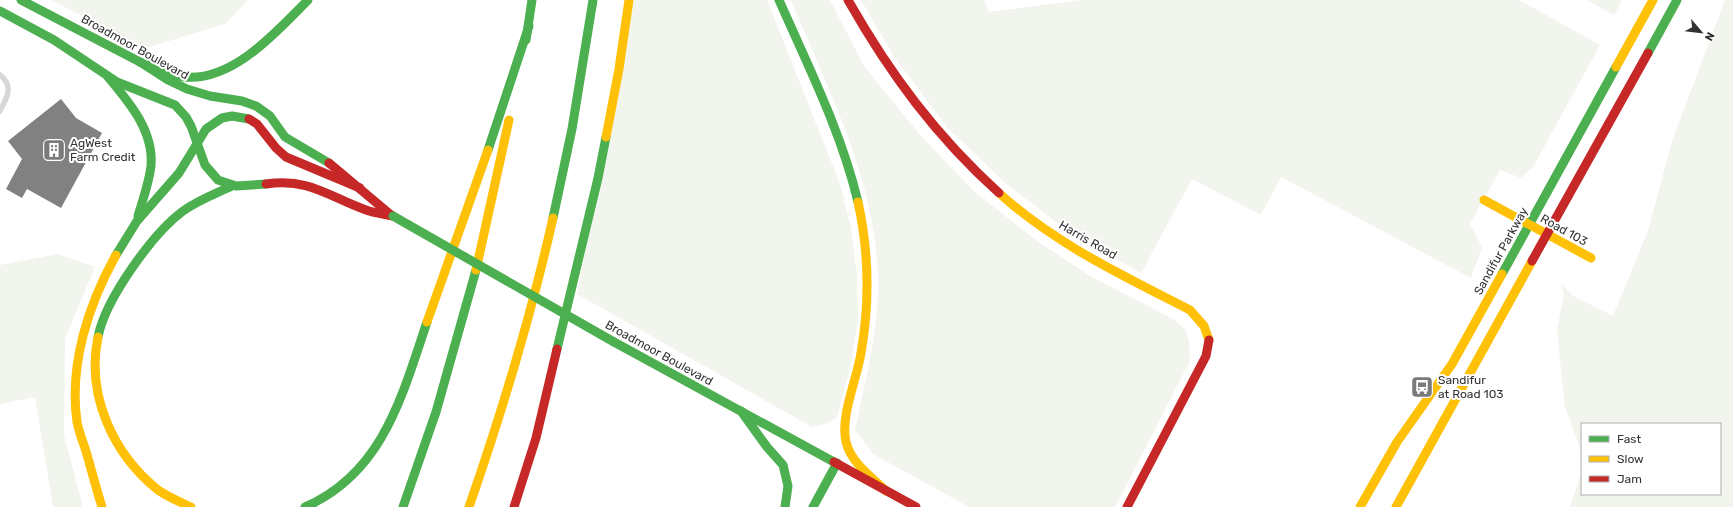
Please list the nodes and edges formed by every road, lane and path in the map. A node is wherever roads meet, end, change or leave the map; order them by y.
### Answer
1 (21, 0) edge
2 (308, 0) edge
3 (532, 0) edge
4 (592, 0) edge
5 (629, 0) edge
6 (779, 0) edge
7 (848, 0) edge
8 (1653, 0) edge
9 (1677, 0) edge
10 (0, 11) edge
11 (529, 26) junction
12 (140, 62) junction
13 (0, 75) edge
14 (108, 77) junction
15 (0, 110) edge
16 (198, 142) junction
17 (232, 186) junction
18 (360, 188) junction
19 (1484, 200) dead end
20 (392, 216) junction
21 (137, 222) junction
22 (1529, 224) junction
23 (1548, 235) junction
24 (1591, 258) dead end
25 (741, 411) junction
26 (836, 463) junction
27 (886, 491) junction
28 (102, 507) edge
29 (191, 507) edge
30 (305, 507) edge
31 (403, 507) edge
32 (469, 507) edge
33 (514, 507) edge
34 (785, 507) edge
35 (813, 507) edge
36 (916, 507) edge
37 (1127, 507) edge
38 (1360, 507) edge
39 (1396, 507) edge

1 - 12 main road, Broadmoor Boulevard
2 - 12 main road
3 - 11 main road
4 - 32 main road
5 - 33 main road
6 - 27 main road
7 - 37 main road, Harris Road
8 - 22 main road, Sandifur Parkway
9 - 23 main road
10 - 14 main road
11 - 30 main road
11 - 31 main road
12 - 18 main road, Broadmoor Boulevard
13 - 15 lane
14 - 16 main road
14 - 21 main road
16 - 17 main road
16 - 18 main road
16 - 21 main road
17 - 20 main road, Broadmoor Boulevard
17 - 29 main road, Broadmoor Boulevard
18 - 20 main road, Broadmoor Boulevard
19 - 22 main road, Road 103
20 - 25 main road, Broadmoor Boulevard, bridge
21 - 28 main road
22 - 23 main road, Road 103
22 - 38 main road, Sandifur Parkway
23 - 24 main road, Road 103
23 - 39 main road
25 - 26 main road, Broadmoor Boulevard
25 - 34 main road
26 - 27 main road, Broadmoor Boulevard
26 - 35 main road
27 - 36 main road, Broadmoor Boulevard

